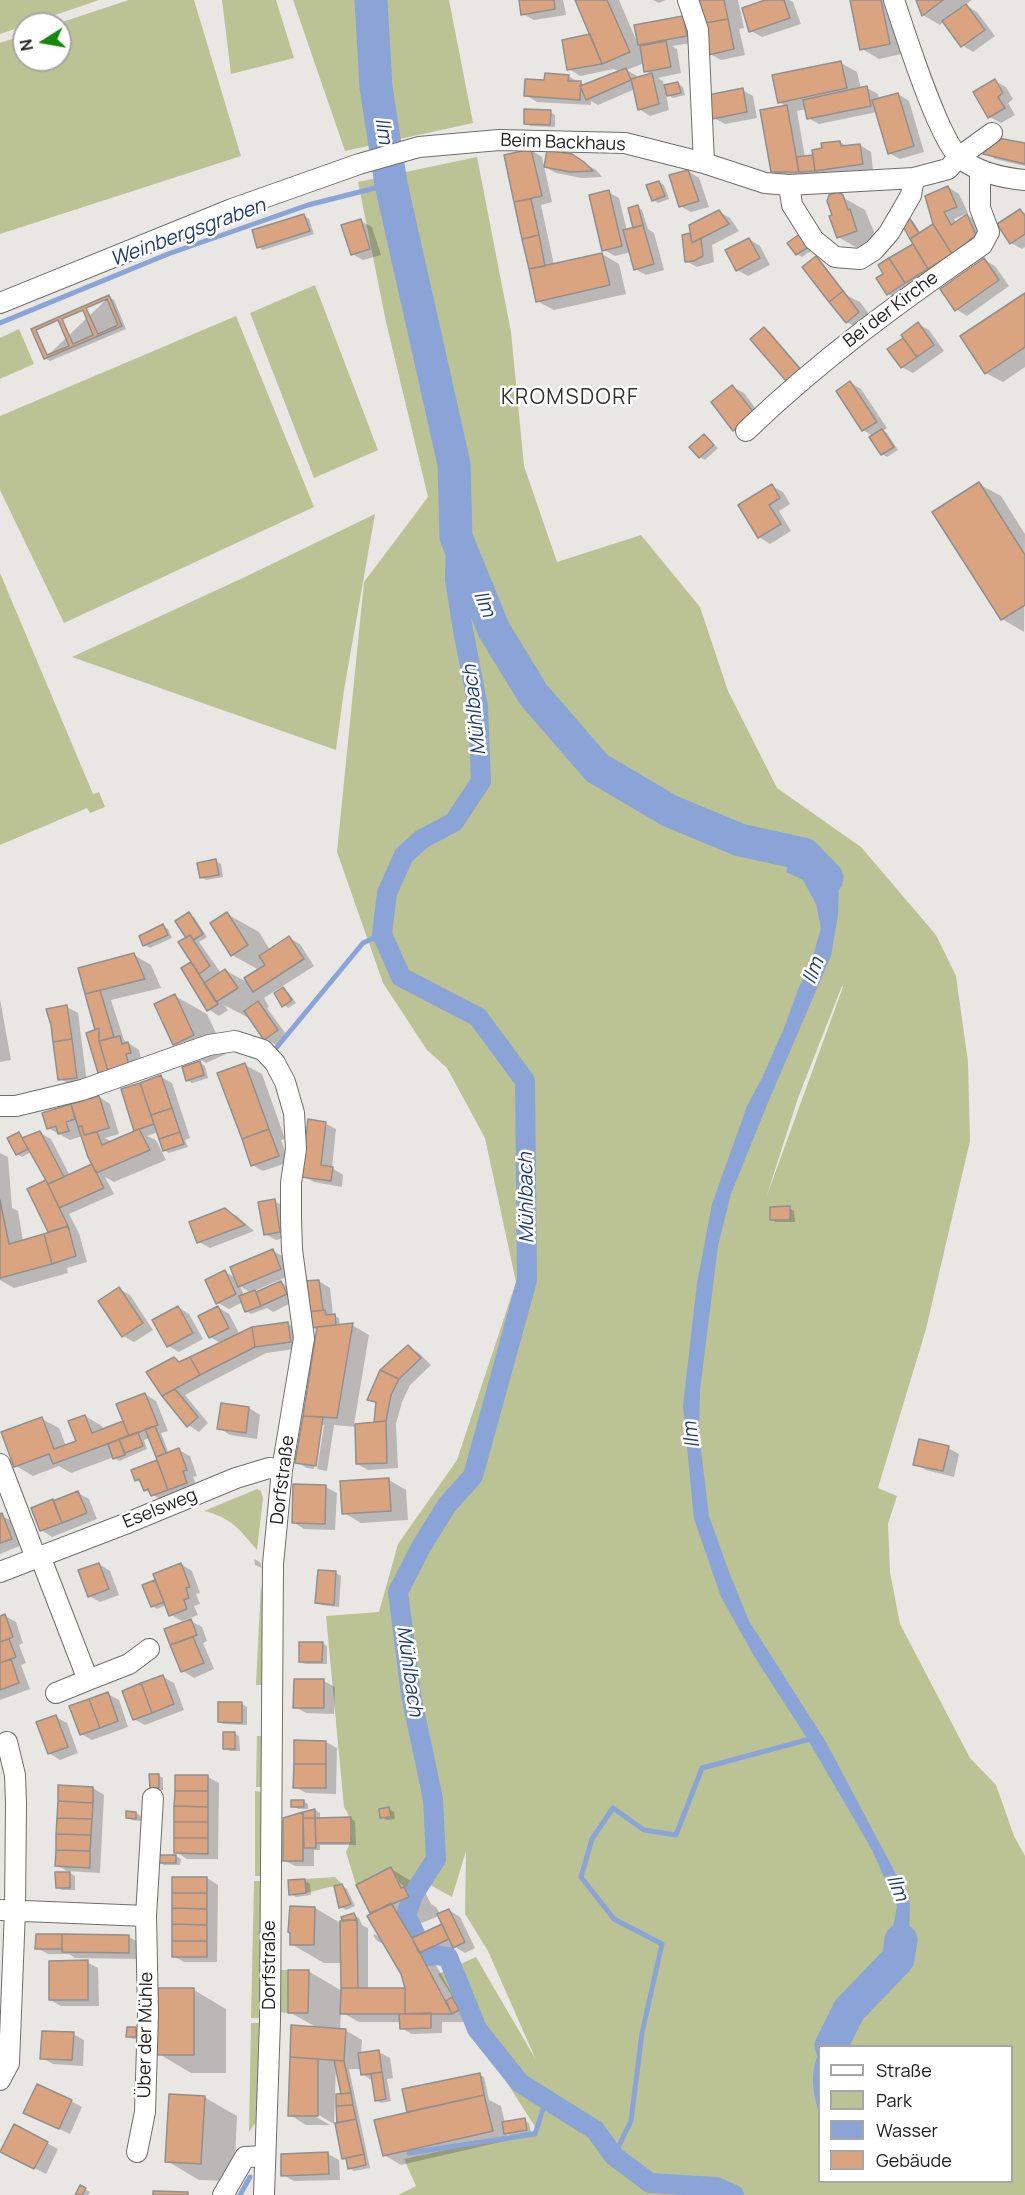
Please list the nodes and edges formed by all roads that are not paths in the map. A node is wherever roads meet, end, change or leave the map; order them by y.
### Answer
1 (687, 0) edge
2 (894, 0) edge
3 (992, 133) dead end
4 (959, 157) junction
5 (704, 163) junction
6 (980, 171) junction
7 (914, 178) junction
8 (1025, 180) edge
9 (789, 185) junction
10 (0, 303) edge
11 (746, 431) dead end
12 (0, 1106) edge
13 (0, 1464) edge
14 (282, 1470) junction
15 (38, 1557) junction
16 (0, 1572) edge
17 (148, 1649) dead end
18 (88, 1680) junction
19 (56, 1693) dead end
20 (7, 1742) dead end
21 (153, 1798) dead end
22 (8, 1910) edge
23 (146, 1916) junction
24 (0, 2080) edge
25 (137, 2152) dead end
26 (265, 2156) junction
27 (224, 2195) edge
28 (264, 2195) edge

1 - 5 street
2 - 4 street
3 - 4 street
4 - 6 street
4 - 7 street
5 - 9 street
5 - 10 street, Beim Backhaus
6 - 8 street
6 - 11 street, Bei der Kirche
7 - 9 street
7 - 9 street
12 - 14 street, Dorfstraße
13 - 15 street
14 - 15 street, Eselsweg
14 - 26 street, Dorfstraße
15 - 16 street, Eselsweg
15 - 18 street
17 - 18 street
18 - 19 street
20 - 22 street
21 - 23 street, Über der Mühle
22 - 23 street
22 - 24 street
23 - 25 street, Über der Mühle
26 - 27 street
26 - 28 street, Dorfstraße

